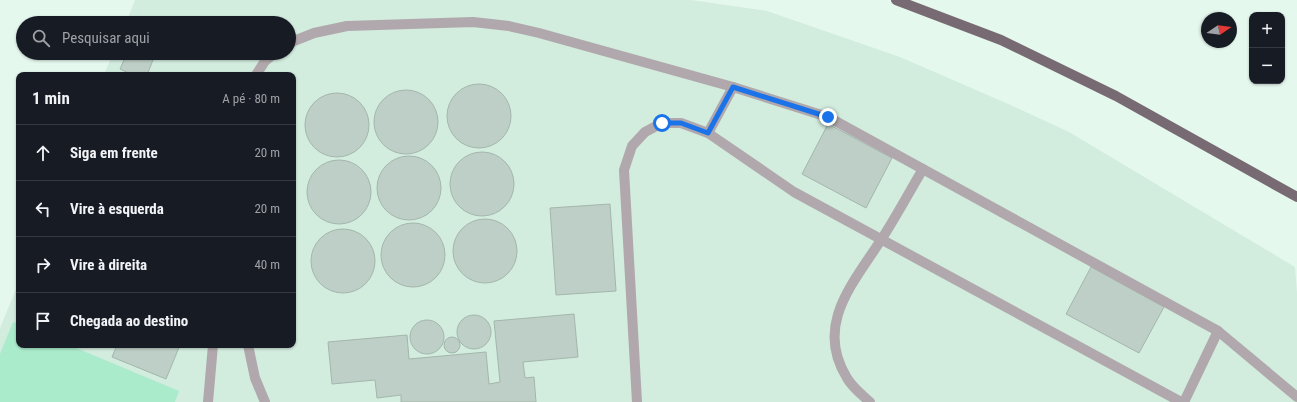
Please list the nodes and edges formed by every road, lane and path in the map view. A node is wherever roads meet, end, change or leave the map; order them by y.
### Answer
1 (896, 0) edge
2 (296, 40) edge
3 (267, 60) edge
4 (258, 72) edge
5 (733, 87) junction
6 (708, 133) junction
7 (923, 169) junction
8 (1297, 197) edge
9 (881, 240) junction
10 (1218, 331) junction
11 (213, 348) edge
12 (249, 348) edge
13 (1297, 397) edge
14 (208, 402) edge
15 (265, 402) edge
16 (637, 402) edge
17 (870, 402) edge
18 (1182, 402) edge

1 - 8 main road
2 - 5 lane
3 - 4 lane
5 - 6 lane
5 - 7 lane
6 - 9 lane
6 - 16 lane
7 - 9 lane
7 - 10 lane
9 - 17 lane
9 - 18 lane
10 - 13 lane
10 - 18 lane
11 - 14 lane
12 - 15 lane

